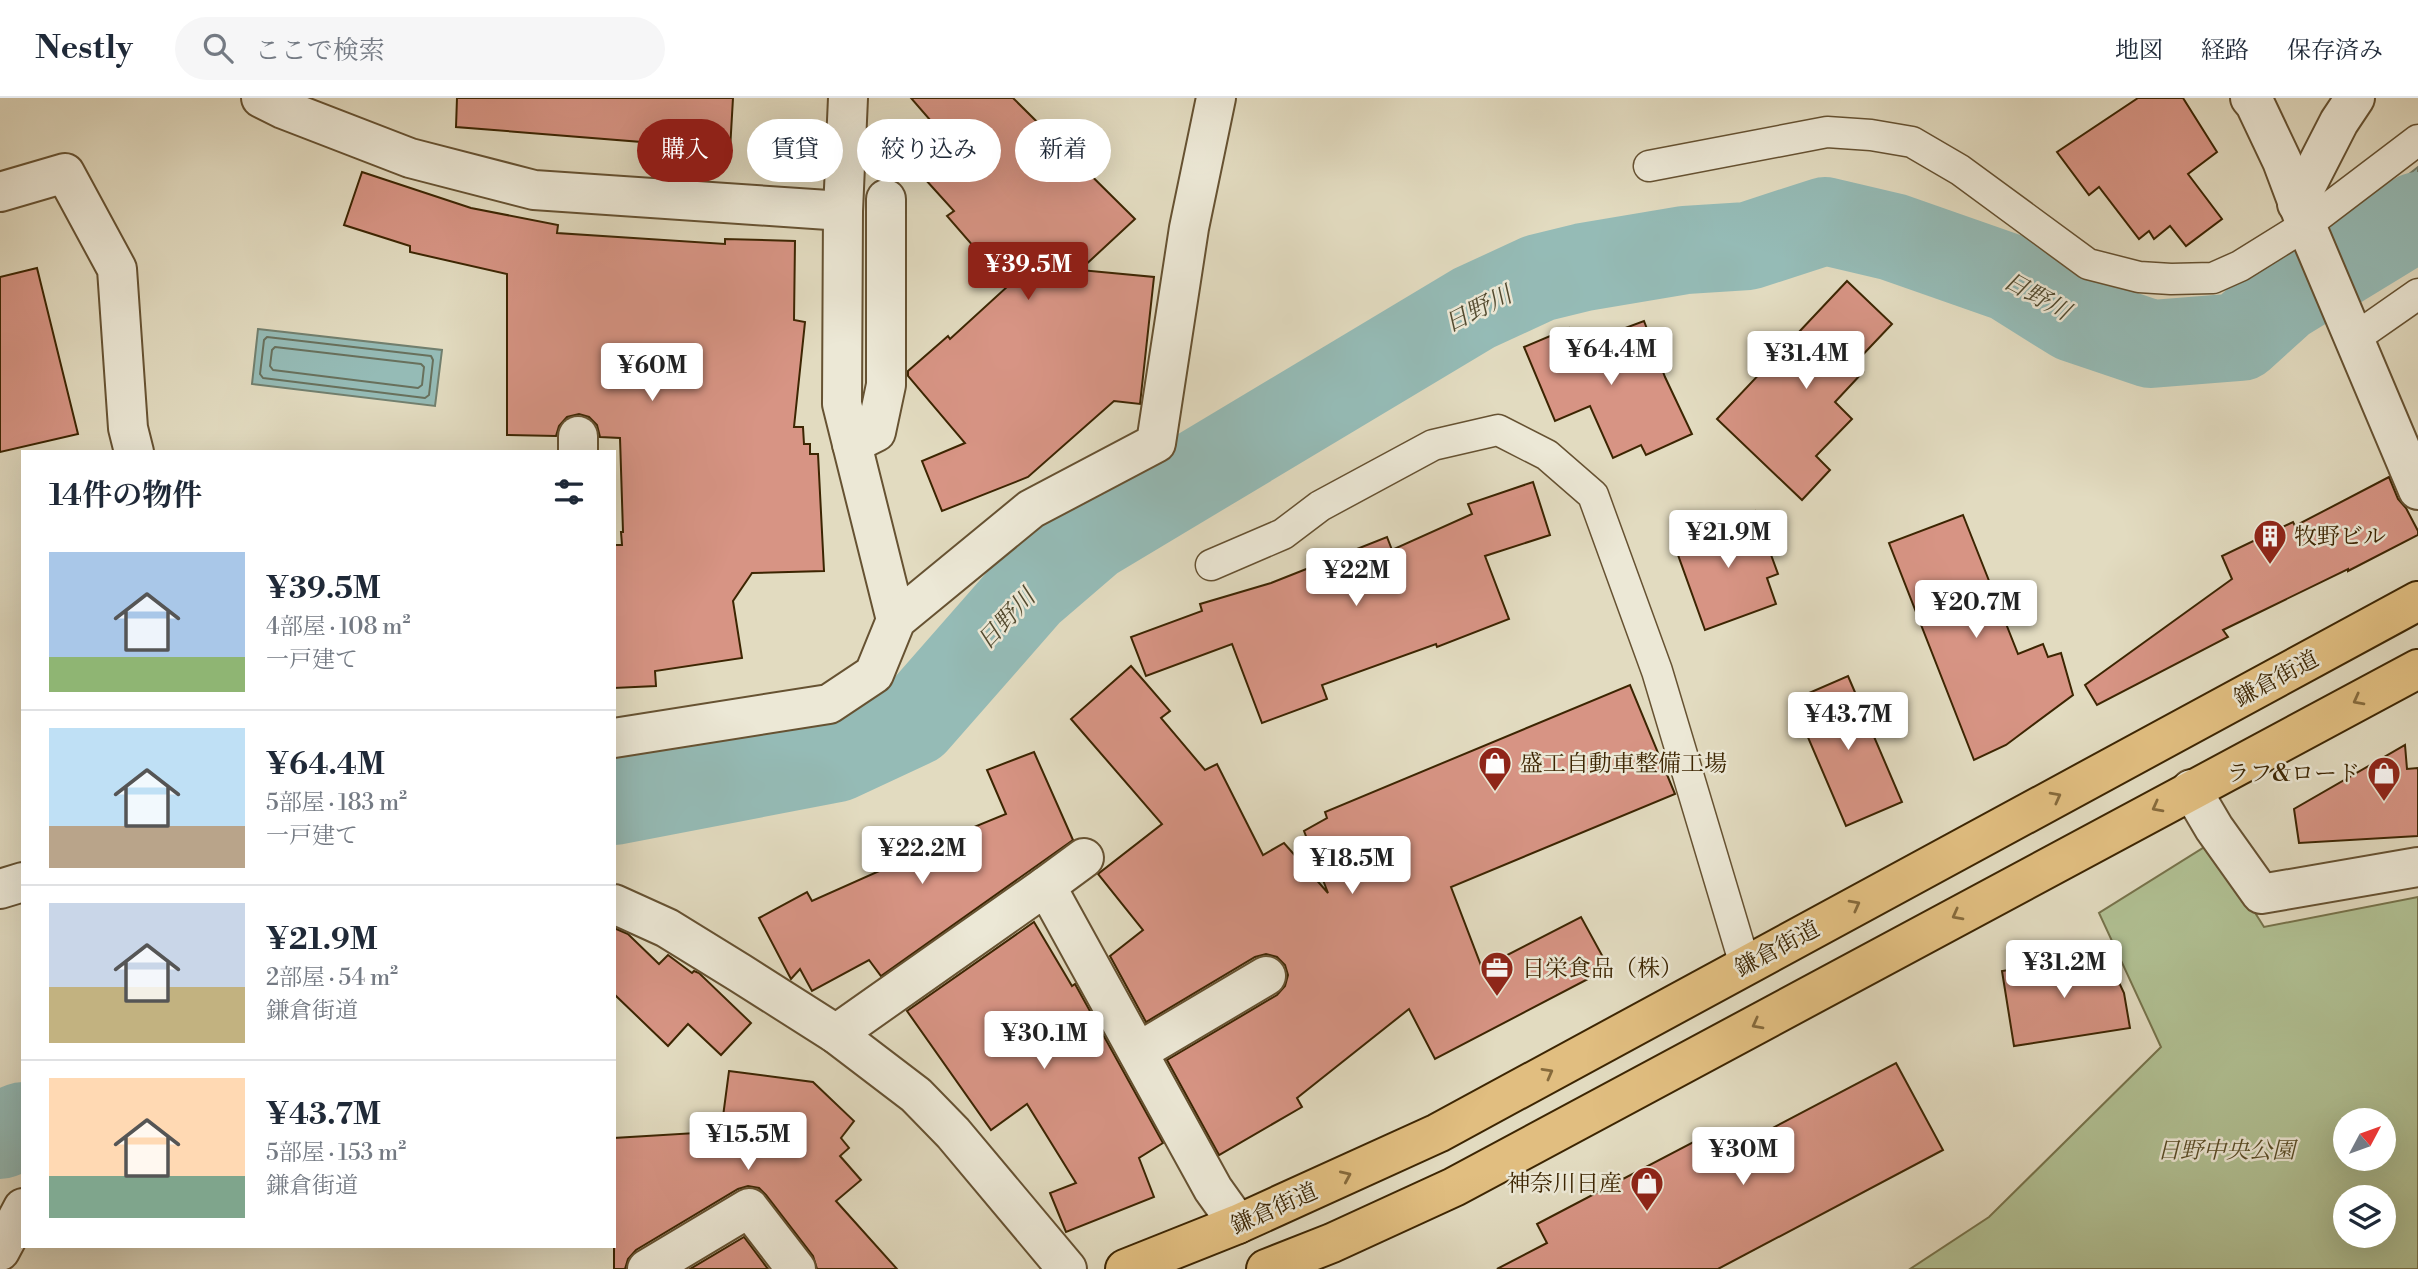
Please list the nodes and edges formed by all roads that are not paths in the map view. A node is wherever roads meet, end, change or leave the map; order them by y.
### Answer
1 (261, 98) edge
2 (848, 98) edge
3 (1216, 98) edge
4 (2250, 98) edge
5 (2354, 98) edge
6 (2418, 140) edge
7 (1649, 166) dead end
8 (0, 192) edge
9 (886, 199) dead end
10 (843, 211) junction
11 (2305, 223) junction
12 (2418, 294) edge
13 (2352, 332) junction
14 (852, 444) junction
15 (134, 450) edge
16 (2418, 489) edge
17 (1211, 565) dead end
18 (2418, 601) edge
19 (896, 620) junction
20 (2418, 668) edge
21 (616, 738) edge
22 (2191, 789) junction
23 (1084, 858) dead end
24 (2418, 867) edge
25 (21, 883) edge
26 (1046, 886) junction
27 (0, 889) edge
28 (616, 905) edge
29 (1745, 965) junction
30 (1266, 976) dead end
31 (836, 1034) junction
32 (1138, 1052) junction
33 (21, 1212) edge
34 (1238, 1224) junction
35 (0, 1251) edge
36 (647, 1269) edge
37 (796, 1269) edge
38 (1067, 1269) edge
39 (1125, 1269) edge
40 (1266, 1269) edge

1 - 10 street
2 - 10 street
3 - 19 street
4 - 11 street
5 - 11 street
6 - 11 lane
7 - 11 lane
8 - 15 street
9 - 14 street
10 - 14 street
11 - 13 street
12 - 13 lane
13 - 16 street
14 - 19 street
17 - 29 lane
29 -> 18 main road, 鎌倉街道
19 - 21 street
20 -> 22 main road
22 - 24 street
22 -> 40 main road
23 - 26 street
25 - 27 street
26 - 31 street
26 - 32 street
28 - 31 street
34 -> 29 main road, 鎌倉街道
30 - 32 street
31 - 38 street
32 - 34 street
33 - 35 street
34 - 39 main road, 鎌倉街道
36 - 37 street

